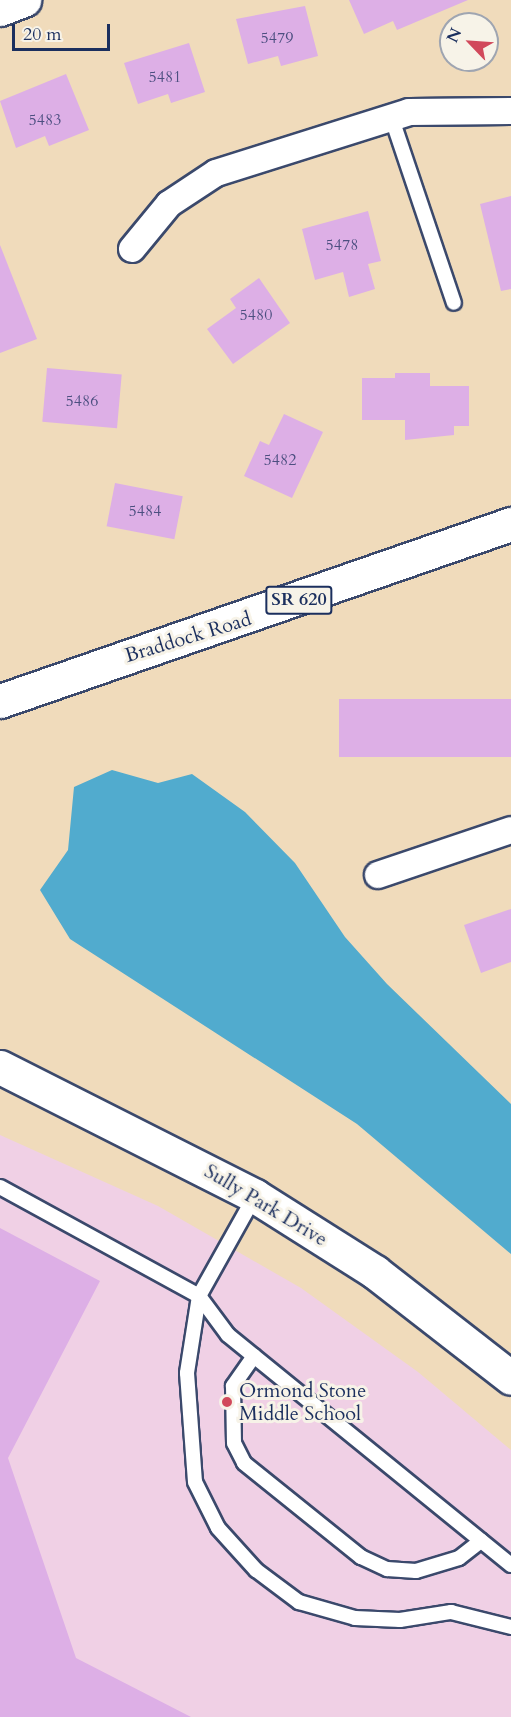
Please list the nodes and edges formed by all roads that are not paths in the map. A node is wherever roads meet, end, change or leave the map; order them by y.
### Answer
1 (24, 0) edge
2 (0, 9) edge
3 (511, 111) edge
4 (391, 116) junction
5 (132, 249) dead end
6 (454, 303) dead end
7 (511, 524) edge
8 (0, 701) edge
9 (511, 830) edge
10 (378, 875) dead end
11 (0, 1067) edge
12 (0, 1187) edge
13 (255, 1196) junction
14 (199, 1296) junction
15 (254, 1356) junction
16 (511, 1378) edge
17 (481, 1541) junction
18 (511, 1565) edge
19 (511, 1627) edge

1 - 2 street
3 - 4 street
4 - 5 street
4 - 6 lane
7 - 8 street, Braddock Road / SR 620
9 - 10 street
11 - 13 street, Sully Park Drive
12 - 14 lane
13 - 14 lane
13 - 16 street, Sully Park Drive
14 - 15 lane
14 - 19 lane
15 - 17 lane
15 - 17 lane
17 - 18 lane

